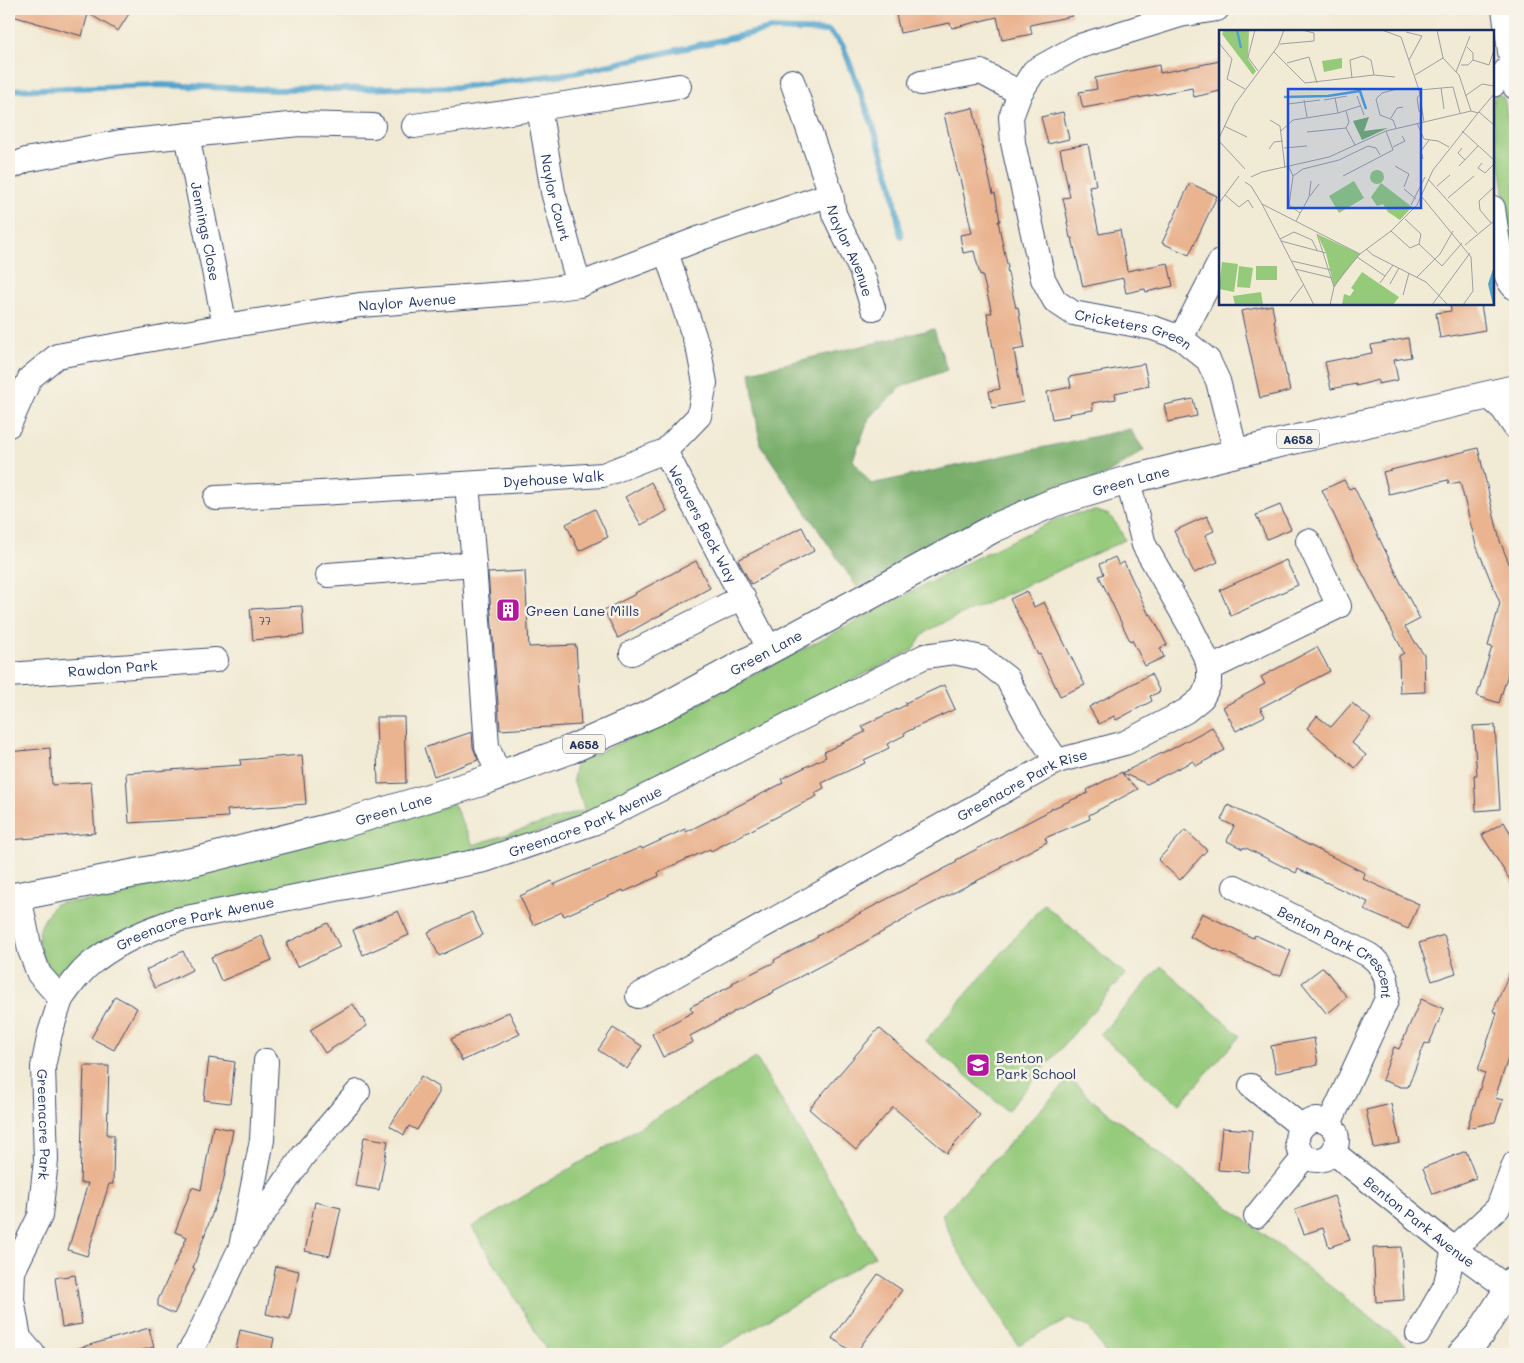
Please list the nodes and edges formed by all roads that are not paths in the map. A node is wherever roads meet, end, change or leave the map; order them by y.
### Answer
1 (1217, 9) edge
2 (1508, 12) edge
3 (1513, 76) edge
4 (792, 82) dead end
5 (921, 83) dead end
6 (1494, 85) edge
7 (679, 86) dead end
8 (1020, 93) junction
9 (539, 108) junction
10 (373, 126) dead end
11 (414, 126) dead end
12 (187, 136) junction
13 (9, 168) edge
14 (831, 194) junction
15 (1494, 215) edge
16 (666, 252) junction
17 (1219, 264) edge
18 (579, 285) junction
19 (1515, 288) edge
20 (873, 308) dead end
21 (225, 326) junction
22 (1181, 338) junction
23 (1515, 389) edge
24 (1487, 395) junction
25 (9, 426) edge
26 (1515, 427) edge
27 (665, 451) junction
28 (1236, 453) junction
29 (1128, 480) junction
30 (467, 484) junction
31 (216, 498) dead end
32 (1308, 541) dead end
33 (474, 564) junction
34 (328, 575) dead end
35 (743, 597) junction
36 (770, 650) junction
37 (632, 653) dead end
38 (216, 660) dead end
39 (1209, 669) junction
40 (9, 675) edge
41 (1057, 761) junction
42 (498, 776) junction
43 (1235, 887) dead end
44 (14, 897) edge
45 (638, 996) dead end
46 (60, 999) junction
47 (266, 1061) dead end
48 (1251, 1086) dead end
49 (358, 1092) dead end
50 (1329, 1124) junction
51 (1302, 1127) junction
52 (1333, 1152) junction
53 (1305, 1156) junction
54 (1515, 1163) edge
55 (1256, 1216) dead end
56 (241, 1246) junction
57 (1454, 1249) junction
58 (1512, 1284) edge
59 (1418, 1334) dead end
60 (33, 1354) edge
61 (188, 1354) edge
62 (1462, 1354) edge

1 - 8 street, Cricketers Green
2 - 3 street
3 - 6 street
4 - 14 street, Naylor Avenue
5 - 8 street
7 - 9 street
8 - 22 street, Cricketers Green
9 - 11 street
9 - 18 street, Naylor Court
10 - 12 street
12 - 13 street
12 - 21 street, Jennings Close
14 - 16 street, Naylor Avenue
14 - 20 street, Naylor Avenue
15 - 19 street
16 - 18 street, Naylor Avenue
16 - 27 street, Dyehouse Walk
17 - 22 street
18 - 21 street, Naylor Avenue
21 - 25 street, Naylor Avenue
22 - 28 street, Cricketers Green
23 - 24 main road, Green Lane / A658
24 - 26 street
24 - 28 main road, Green Lane / A658
27 - 30 street, Dyehouse Walk
27 - 35 street, Weavers Beck Way
28 - 29 main road, Green Lane / A658
29 - 36 main road, Green Lane / A658
29 - 39 street
30 - 31 street, Dyehouse Walk
30 - 33 street
32 - 39 street
33 - 34 street
33 - 42 street
35 - 36 street, Weavers Beck Way
35 - 37 street, Weavers Beck Way
36 - 42 main road, Green Lane / A658
38 - 40 street, Rawdon Park
39 - 41 street, Greenacre Park Rise
41 - 45 street, Greenacre Park Rise
41 - 46 street, Greenacre Park Avenue
42 - 44 main road, Green Lane / A658
43 - 50 street, Benton Park Crescent
44 - 46 street
46 - 60 street, Greenacre Park
47 - 56 street
48 - 51 street
49 - 56 street
50 - 51 street
50 - 52 street
51 - 53 street
52 - 53 street
52 - 57 street, Benton Park Avenue
53 - 55 street
54 - 57 street
56 - 61 street
57 - 58 street, Benton Park Avenue
57 - 59 street
58 - 62 main road

